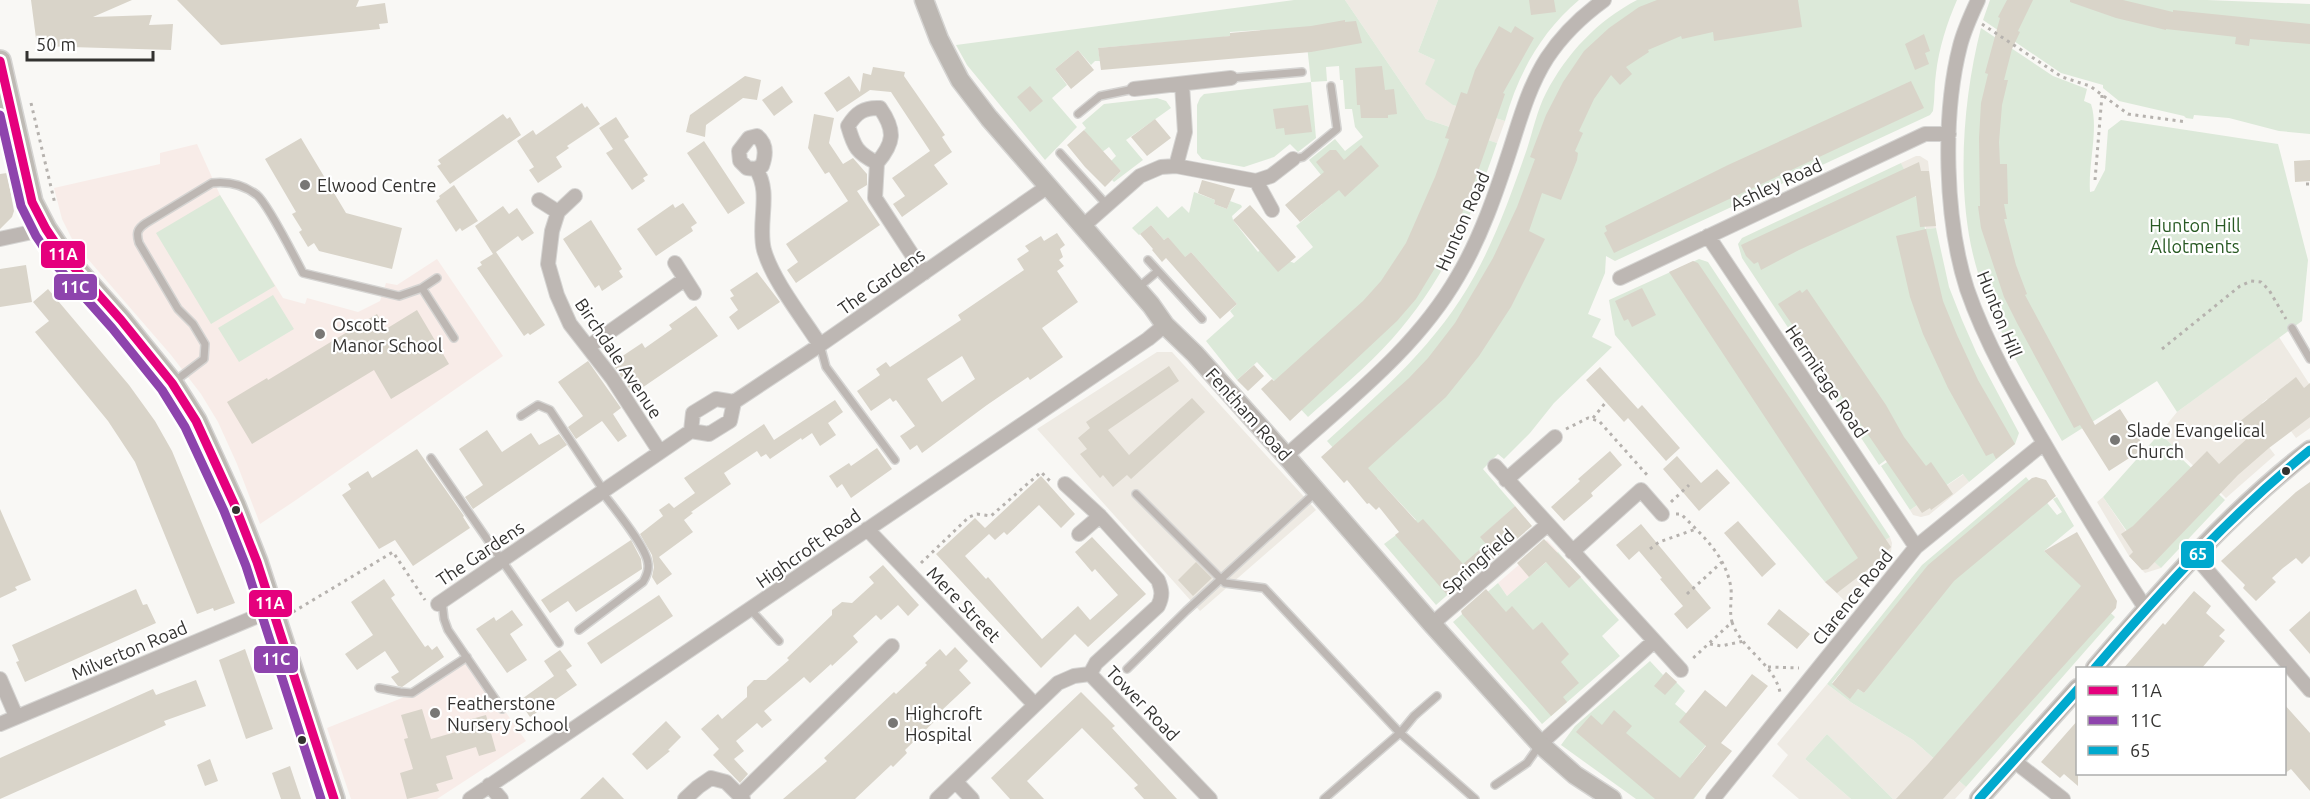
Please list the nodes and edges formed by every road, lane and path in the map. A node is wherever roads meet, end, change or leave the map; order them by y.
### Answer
1 (924, 0) edge
2 (1604, 0) edge
3 (1978, 0) edge
4 (1970, 17) junction
5 (0, 63) edge
6 (1302, 72) dead end
7 (1231, 78) joint
8 (1182, 84) junction
9 (1331, 86) dead end
10 (1134, 89) joint
11 (2102, 95) junction
12 (29, 98) dead end
13 (1078, 114) dead end
14 (2187, 122) dead end
15 (1949, 134) junction
16 (1060, 153) dead end
17 (1293, 159) joint
18 (877, 163) dead end
19 (1176, 166) junction
20 (756, 169) dead end
21 (2095, 180) dead end
22 (1257, 182) junction
23 (1047, 187) junction
24 (52, 189) dead end
25 (575, 196) dead end
26 (539, 201) dead end
27 (1107, 206) junction
28 (1272, 210) dead end
29 (558, 212) junction
30 (1082, 227) junction
31 (46, 229) junction
32 (1708, 236) junction
33 (0, 240) edge
34 (1148, 260) dead end
35 (675, 263) dead end
36 (1158, 272) junction
37 (924, 273) junction
38 (437, 278) dead end
39 (1620, 278) dead end
40 (685, 279) junction
41 (422, 288) junction
42 (1137, 289) junction
43 (694, 293) dead end
44 (1202, 320) dead end
45 (1165, 325) junction
46 (2292, 328) joint
47 (454, 338) dead end
48 (820, 345) junction
49 (588, 347) junction
50 (2162, 350) dead end
51 (2310, 359) edge
52 (172, 383) junction
53 (734, 402) junction
54 (1605, 402) dead end
55 (521, 416) dead end
56 (1593, 418) junction
57 (691, 431) junction
58 (1555, 437) joint
59 (2044, 443) junction
60 (2310, 450) edge
61 (660, 452) junction
62 (1286, 456) junction
63 (430, 458) dead end
64 (895, 460) dead end
65 (1495, 466) dead end
66 (1506, 480) junction
67 (1651, 480) dead end
68 (1065, 484) joint
69 (1689, 485) dead end
70 (603, 491) junction
71 (1317, 491) junction
72 (1136, 494) dead end
73 (1664, 494) dead end
74 (1671, 502) junction
75 (1662, 514) joint
76 (1682, 514) junction
77 (1100, 516) junction
78 (1547, 525) junction
79 (867, 529) junction
80 (1696, 529) junction
81 (1079, 534) dead end
82 (1916, 547) junction
83 (1650, 549) dead end
84 (1572, 552) junction
85 (2195, 556) junction
86 (502, 560) junction
87 (1722, 562) junction
88 (910, 574) junction
89 (1222, 579) junction
90 (1687, 594) dead end
91 (440, 602) junction
92 (2146, 609) junction
93 (751, 610) junction
94 (274, 616) junction
95 (1732, 622) junction
96 (1432, 624) junction
97 (579, 630) dead end
98 (779, 641) dead end
99 (1744, 641) junction
100 (1653, 642) junction
101 (559, 643) dead end
102 (1709, 644) junction
103 (892, 646) dead end
104 (466, 657) junction
105 (1768, 666) junction
106 (2097, 667) edge
107 (1127, 669) dead end
108 (1818, 669) junction
109 (1681, 670) joint
110 (1090, 674) junction
111 (0, 680) edge
112 (380, 688) dead end
113 (2076, 690) edge
114 (2310, 690) edge
115 (1437, 696) dead end
116 (1035, 705) junction
117 (502, 709) dead end
118 (1784, 711) junction
119 (16, 716) junction
120 (0, 724) edge
121 (1400, 733) junction
122 (1540, 744) junction
123 (2014, 761) junction
124 (956, 782) junction
125 (489, 785) junction
126 (1495, 785) dead end
127 (742, 797) edge
128 (334, 799) edge
129 (470, 799) edge
130 (501, 799) edge
131 (685, 799) edge
132 (937, 799) edge
133 (972, 799) edge
134 (1210, 799) edge
135 (1324, 799) edge
136 (1475, 799) edge
137 (1612, 799) edge
138 (1713, 799) edge
139 (1979, 799) edge
140 (2063, 799) edge

1 - 23 street, Fentham Road
2 - 62 street, Hunton Road
3 - 4 street, Hunton Hill
4 - 11 path
4 - 15 street, Hunton Hill
5 - 31 main road
6 - 7 lane
7 - 8 street
8 - 10 street
8 - 19 street
9 - 17 lane
10 - 13 lane
11 - 14 path
11 - 21 path
12 - 24 path
15 - 32 street, Ashley Road
15 - 59 street, Hunton Hill
16 - 27 lane
17 - 22 street
18 - 37 street
19 - 22 street
19 - 27 street
20 - 48 street
22 - 28 street
23 - 30 street, Fentham Road
23 - 37 street, The Gardens
25 - 29 street
26 - 29 street
27 - 30 street
29 - 49 street, Birchdale Avenue
30 - 42 street, Fentham Road
31 - 33 street
31 - 52 main road
32 - 39 street, Ashley Road
32 - 82 street, Hermitage Road
34 - 36 lane
35 - 40 street
36 - 42 lane
36 - 44 lane
37 - 48 street, The Gardens
38 - 41 lane
40 - 43 street
40 - 49 street
41 - 47 lane
41 - 52 lane
42 - 45 street, Fentham Road
45 - 62 street, Fentham Road
45 - 79 street, Highcroft Road
46 - 50 path
46 - 51 lane
48 - 53 street, The Gardens
48 - 64 lane
49 - 61 street, Birchdale Avenue
52 - 94 main road
53 - 57 street, The Gardens
53 - 57 street, The Gardens
54 - 56 path
55 - 70 lane
56 - 58 path
56 - 67 path
57 - 61 street, The Gardens
58 - 66 street
59 - 82 street, Clarence Road
59 - 92 street, Hunton Hill
60 - 85 street
61 - 70 street, The Gardens
62 - 71 street, Fentham Road
63 - 86 lane
65 - 66 street
66 - 78 street
68 - 77 street
68 - 88 path
69 - 74 path
70 - 86 street, The Gardens
70 - 97 lane
71 - 89 lane
71 - 96 street, Fentham Road
72 - 89 lane
73 - 74 path
74 - 76 path
75 - 76 path
75 - 84 street
76 - 80 path
77 - 81 street
77 - 110 street
78 - 84 street
78 - 96 street, Springfield
79 - 88 street, Mere Street
79 - 93 street, Highcroft Road
80 - 83 path
80 - 87 path
82 - 108 street, Clarence Road
84 - 100 street
85 - 92 street
85 - 114 street
86 - 91 street, The Gardens
86 - 101 lane
87 - 90 path
87 - 95 path
88 - 116 street, Mere Street
89 - 107 lane
89 - 121 lane
91 - 94 path
91 - 104 lane
92 - 106 street
93 - 98 lane
93 - 125 street, Highcroft Road
94 - 119 street, Milverton Road
94 - 128 main road
95 - 99 path
95 - 102 path
96 - 122 street, Fentham Road
99 - 102 path
99 - 105 path
100 - 109 street
100 - 122 street
102 - 109 path
103 - 127 street
104 - 112 lane
104 - 117 lane
105 - 108 path
105 - 118 path
108 - 118 street, Clarence Road
110 - 116 street, Tower Road
110 - 134 street, Tower Road
111 - 119 street
113 - 123 street
115 - 121 lane
116 - 124 street, Tower Road
118 - 138 street, Clarence Road
119 - 120 street, Milverton Road
121 - 135 lane
121 - 136 lane
122 - 126 lane
122 - 137 street, Fentham Road
123 - 139 street
123 - 140 street
124 - 132 street, Tower Road
124 - 133 street
125 - 129 street, Highcroft Road
125 - 130 street
127 - 131 street

